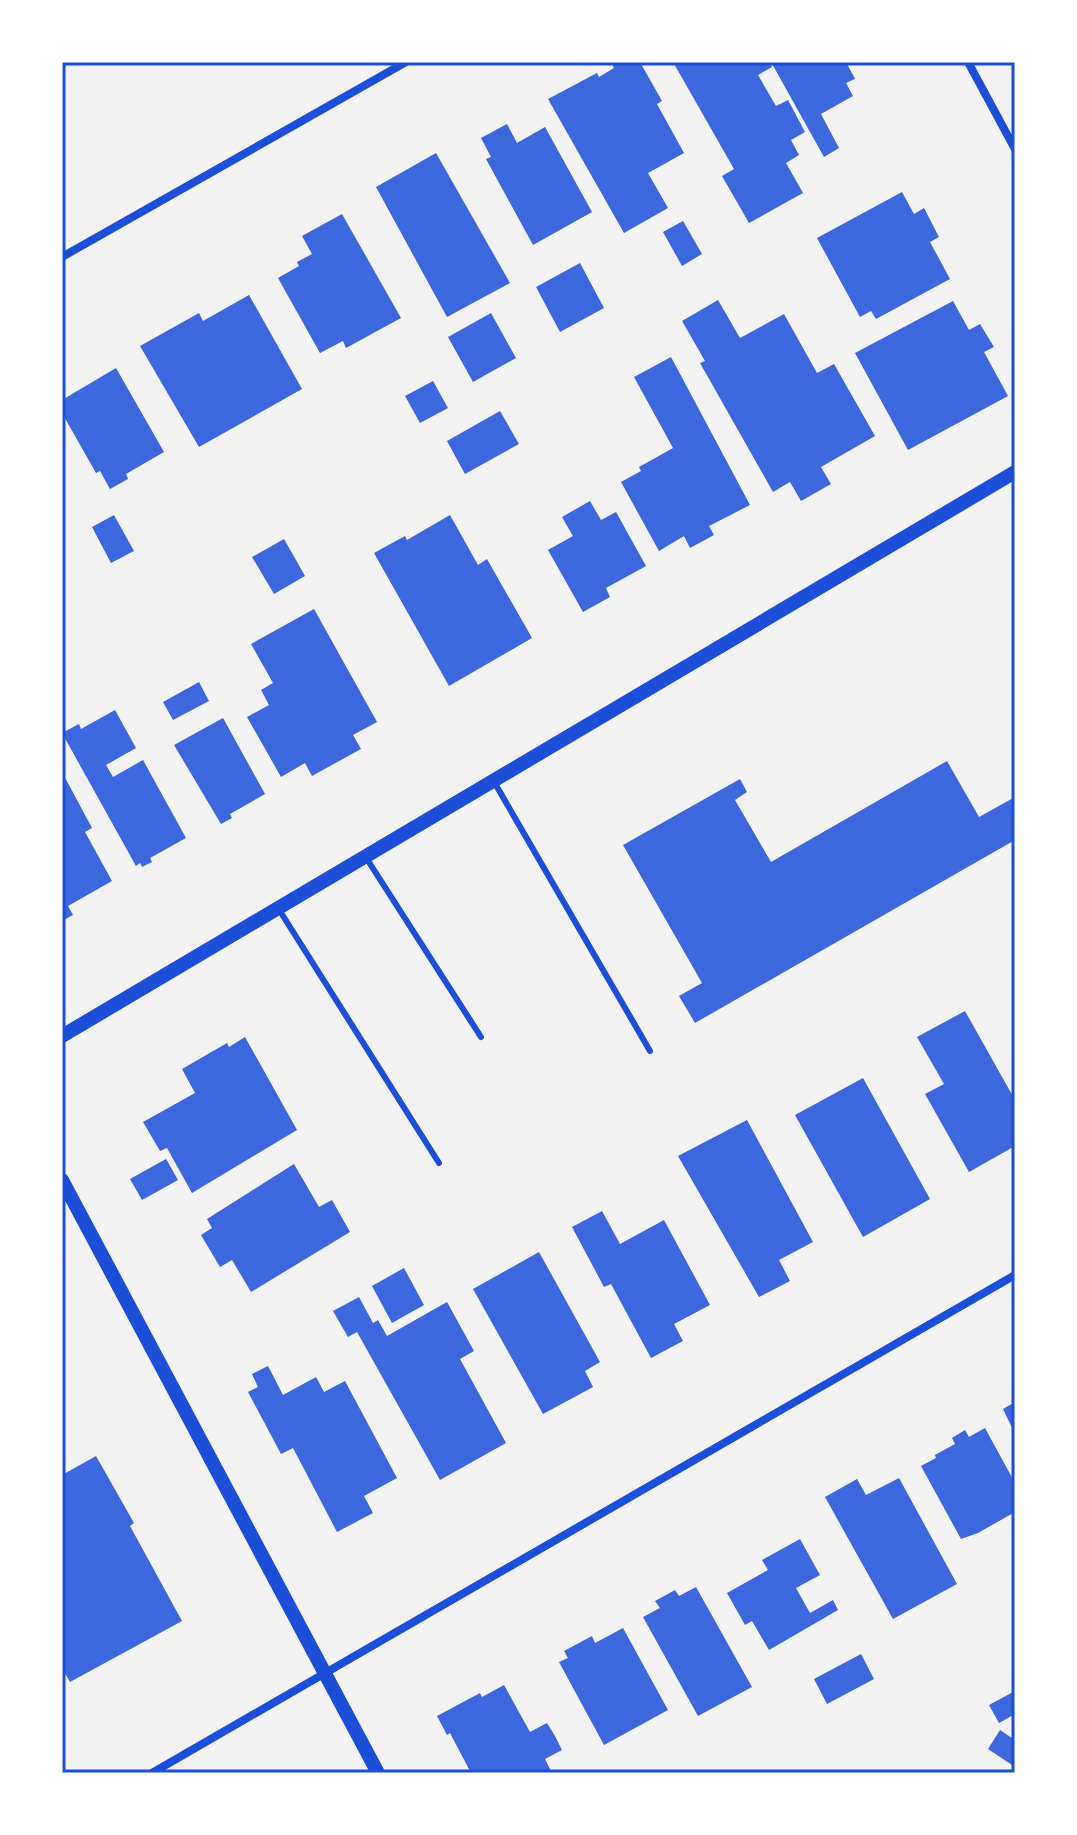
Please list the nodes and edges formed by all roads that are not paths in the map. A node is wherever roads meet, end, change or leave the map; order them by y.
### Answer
1 (406, 62) edge
2 (968, 62) edge
3 (1015, 149) edge
4 (62, 257) edge
5 (1015, 472) edge
6 (493, 780) junction
7 (365, 856) junction
8 (278, 908) junction
9 (62, 1036) edge
10 (481, 1037) dead end
11 (650, 1051) dead end
12 (439, 1163) dead end
13 (62, 1180) edge
14 (1015, 1275) edge
15 (327, 1673) junction
16 (152, 1773) edge
17 (378, 1773) edge

1 - 4 street
2 - 3 street
5 - 6 street
6 - 7 street
6 - 11 lane
7 - 8 street
7 - 10 lane
8 - 9 street
8 - 12 lane
13 - 15 street
14 - 15 street
15 - 16 street
15 - 17 street

